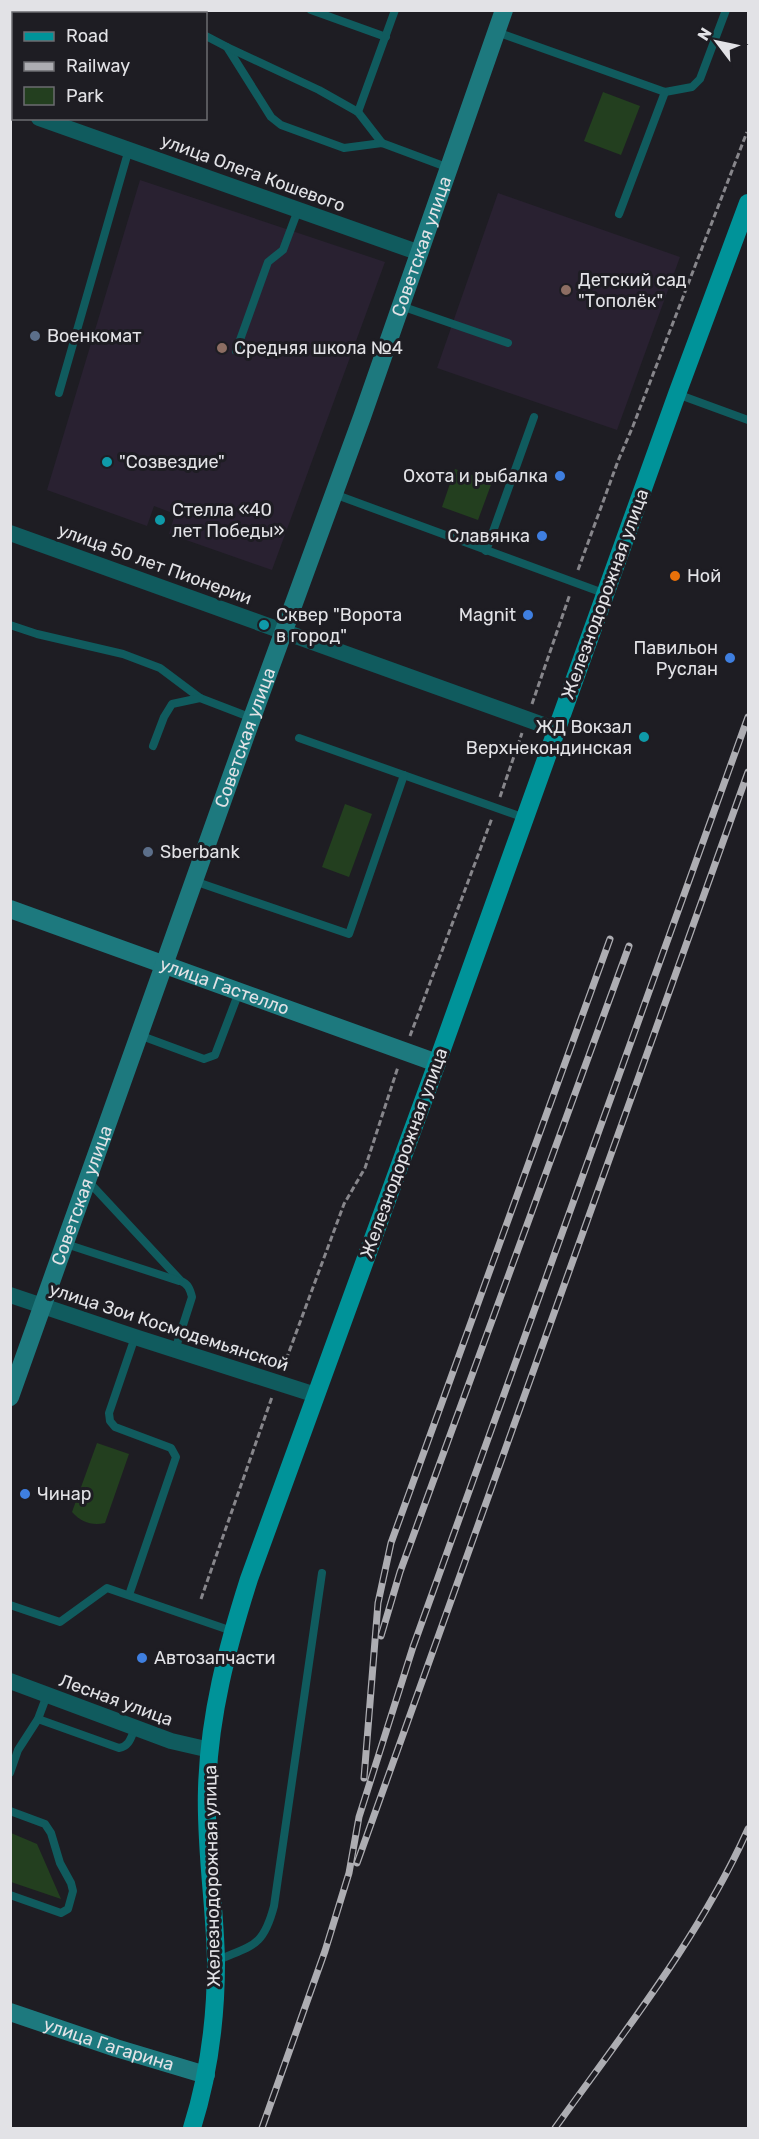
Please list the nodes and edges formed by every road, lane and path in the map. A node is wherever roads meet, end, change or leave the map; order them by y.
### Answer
1 (311, 10) edge
2 (395, 10) edge
3 (726, 10) edge
4 (504, 11) edge
5 (497, 32) junction
6 (207, 36) edge
7 (386, 36) junction
8 (227, 46) junction
9 (665, 93) junction
10 (358, 112) junction
11 (45, 120) edge
12 (747, 132) dead end
13 (382, 143) junction
14 (129, 150) junction
15 (450, 168) junction
16 (748, 203) edge
17 (298, 210) junction
18 (619, 214) dead end
19 (420, 253) junction
20 (401, 306) junction
21 (508, 343) dead end
22 (236, 351) dead end
23 (58, 393) dead end
24 (677, 394) junction
25 (534, 417) dead end
26 (748, 420) edge
27 (334, 494) junction
28 (10, 533) edge
29 (486, 551) junction
30 (574, 583) junction
31 (606, 594) junction
32 (10, 625) edge
33 (285, 632) junction
34 (200, 698) junction
35 (252, 718) junction
36 (527, 719) junction
37 (557, 730) junction
38 (299, 738) dead end
39 (153, 746) dead end
40 (404, 775) junction
41 (496, 808) junction
42 (525, 818) junction
43 (194, 882) junction
44 (10, 909) edge
45 (164, 965) junction
46 (239, 992) junction
47 (139, 1035) junction
48 (404, 1051) junction
49 (437, 1063) junction
50 (88, 1181) junction
51 (66, 1244) junction
52 (181, 1281) junction
53 (10, 1295) edge
54 (44, 1306) junction
55 (135, 1337) junction
56 (175, 1350) junction
57 (277, 1382) junction
58 (316, 1395) junction
59 (10, 1397) edge
60 (322, 1573) dead end
61 (129, 1595) junction
62 (201, 1599) dead end
63 (10, 1605) edge
64 (232, 1631) junction
65 (10, 1681) edge
66 (47, 1695) junction
67 (38, 1719) junction
68 (135, 1728) junction
69 (210, 1750) junction
70 (10, 1773) edge
71 (10, 1811) edge
72 (10, 1895) edge
73 (216, 1961) junction
74 (10, 2012) edge
75 (207, 2075) junction
76 (192, 2128) edge

1 - 7 lane
2 - 7 lane
3 - 9 lane
4 - 5 street, Советская улица
5 - 9 lane
5 - 15 street, Советская улица
6 - 8 lane
7 - 10 lane
8 - 10 lane
8 - 13 lane
9 - 18 lane
10 - 13 lane
11 - 14 street, улица Олега Кошевого
12 - 30 path
13 - 15 lane
14 - 17 street, улица Олега Кошевого
14 - 23 lane
15 - 19 street, Советская улица
16 - 24 main road, Железнодорожная улица
17 - 19 street, улица Олега Кошевого
17 - 22 lane
19 - 20 street, Советская улица
20 - 21 lane
20 - 27 street, Советская улица
24 - 26 lane
24 - 31 main road, Железнодорожная улица
25 - 29 lane
27 - 29 lane
27 - 33 street, Советская улица
28 - 33 street, улица 50 лет Пионерии
29 - 30 lane
30 - 31 lane
30 - 36 path
31 - 37 main road, Железнодорожная улица
32 - 34 lane
33 - 35 street, Советская улица
33 - 36 street, улица 50 лет Пионерии
34 - 35 lane
34 - 39 lane
35 - 43 street, Советская улица
36 - 37 street, улица 50 лет Пионерии
36 - 41 path
37 - 42 main road, Железнодорожная улица
38 - 40 lane
40 - 41 lane
40 - 43 lane
41 - 42 lane
41 - 48 path
42 - 49 main road, Железнодорожная улица
43 - 45 street, Советская улица
44 - 45 street, улица Гастелло
45 - 46 street, улица Гастелло
45 - 47 street, Советская улица
46 - 47 lane
46 - 48 street, улица Гастелло
47 - 50 street, Советская улица
48 - 49 street, улица Гастелло
48 - 57 path
49 - 58 main road, Железнодорожная улица
50 - 51 street, Советская улица
50 - 52 lane
51 - 52 lane
51 - 54 street, Советская улица
52 - 56 lane
53 - 54 street, улица Зои Космодемьянской
54 - 55 street, улица Зои Космодемьянской
54 - 59 street, Советская улица
55 - 56 street, улица Зои Космодемьянской
55 - 61 lane
56 - 57 street, улица Зои Космодемьянской
57 - 58 street, улица Зои Космодемьянской
57 - 62 path
58 - 64 main road, Железнодорожная улица
60 - 73 lane
61 - 63 lane
61 - 64 lane
64 - 69 main road, Железнодорожная улица
65 - 66 street, Лесная улица
66 - 67 lane
66 - 68 street, Лесная улица
67 - 68 lane
67 - 70 lane
68 - 69 street, Лесная улица
69 - 73 main road, Железнодорожная улица
71 - 72 lane
73 - 75 main road, Железнодорожная улица
74 - 75 street, улица Гагарина
75 - 76 main road, Железнодорожная улица

